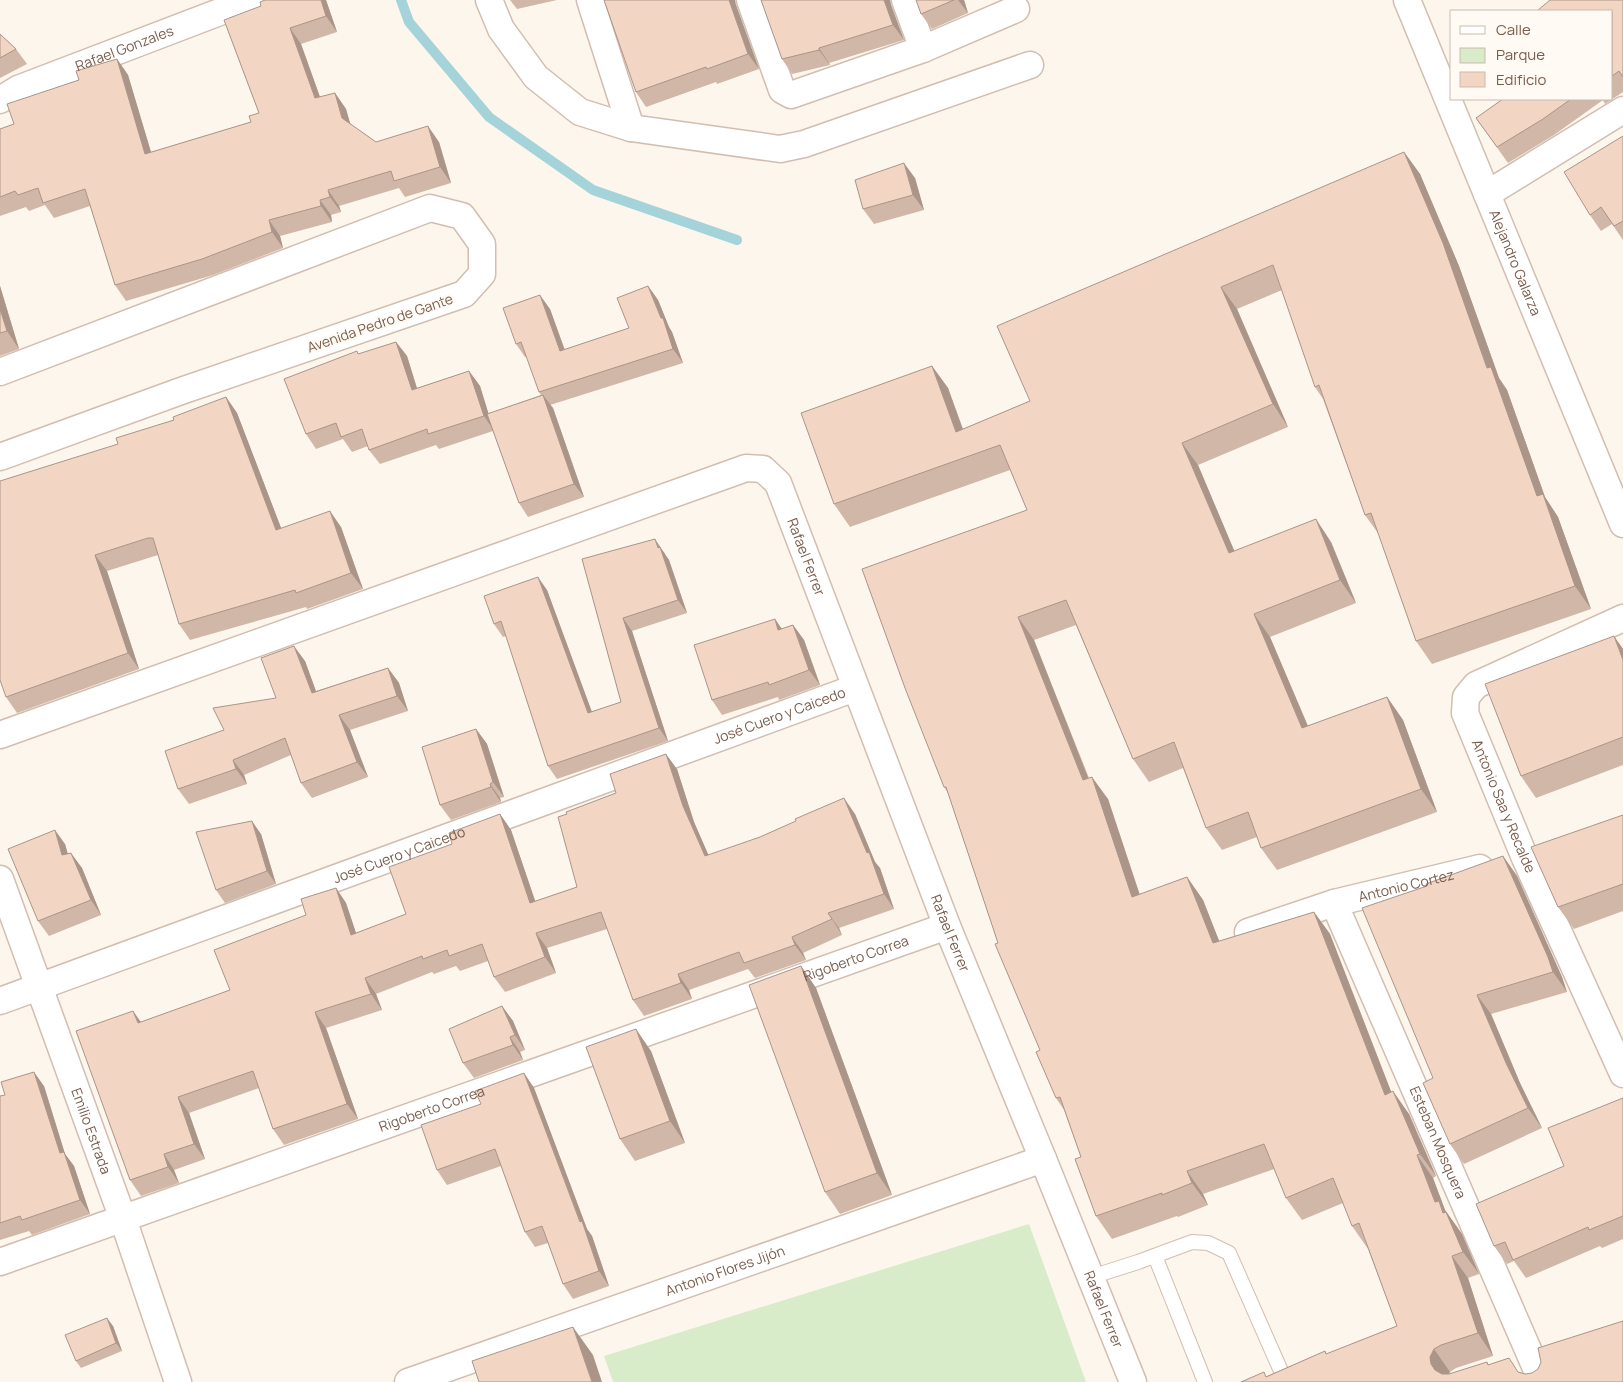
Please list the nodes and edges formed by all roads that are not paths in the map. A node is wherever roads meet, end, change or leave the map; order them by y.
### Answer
1 (251, 0) edge
2 (489, 0) edge
3 (590, 0) edge
4 (750, 0) edge
5 (905, 0) edge
6 (1407, 0) edge
7 (1016, 9) dead end
8 (923, 49) junction
9 (1030, 65) dead end
10 (0, 100) edge
11 (1623, 110) edge
12 (631, 128) junction
13 (1487, 194) junction
14 (0, 372) edge
15 (0, 457) edge
16 (1623, 524) edge
17 (1623, 618) edge
18 (855, 688) junction
19 (0, 735) edge
20 (1552, 848) edge
21 (1525, 858) junction
22 (0, 880) edge
23 (1334, 903) junction
24 (946, 926) junction
25 (1248, 932) edge
26 (39, 988) junction
27 (0, 1001) edge
28 (1623, 1074) edge
29 (1043, 1159) junction
30 (123, 1218) junction
31 (1155, 1256) junction
32 (0, 1262) edge
33 (1091, 1277) junction
34 (1541, 1365) edge
35 (1505, 1368) edge
36 (1281, 1371) edge
37 (178, 1382) edge
38 (408, 1382) edge
39 (1133, 1382) edge
40 (1205, 1382) edge

1 - 10 street, Rafael Gonzales
2 - 12 street
3 - 12 street
4 - 8 street
5 - 8 street
6 - 13 street, Alejandro Galarza
7 - 8 street
9 - 12 street
11 - 13 street
13 - 16 street, Alejandro Galarza
14 - 15 street, Avenida Pedro de Gante
17 - 21 street, Antonio Saa y Recalde
18 - 19 street, Rafael Ferrer
18 - 24 street, Rafael Ferrer
18 - 26 street, José Cuero y Caicedo
20 - 21 street, Antonio Cortez
21 - 23 street, Antonio Cortez
21 - 28 street, Antonio Saa y Recalde
22 - 26 street, Emilio Estrada
23 - 25 street, Antonio Cortez
23 - 34 street, Esteban Mosquera
24 - 29 street, Rafael Ferrer
24 - 30 street, Rigoberto Correa
26 - 27 street, José Cuero y Caicedo
26 - 30 street, Emilio Estrada
29 - 33 street, Rafael Ferrer
29 - 38 street, Antonio Flores Jijón
30 - 32 street, Rigoberto Correa
30 - 37 street, Emilio Estrada
31 - 33 lane
31 - 36 lane
31 - 40 lane
33 - 39 street, Rafael Ferrer
34 - 35 street

